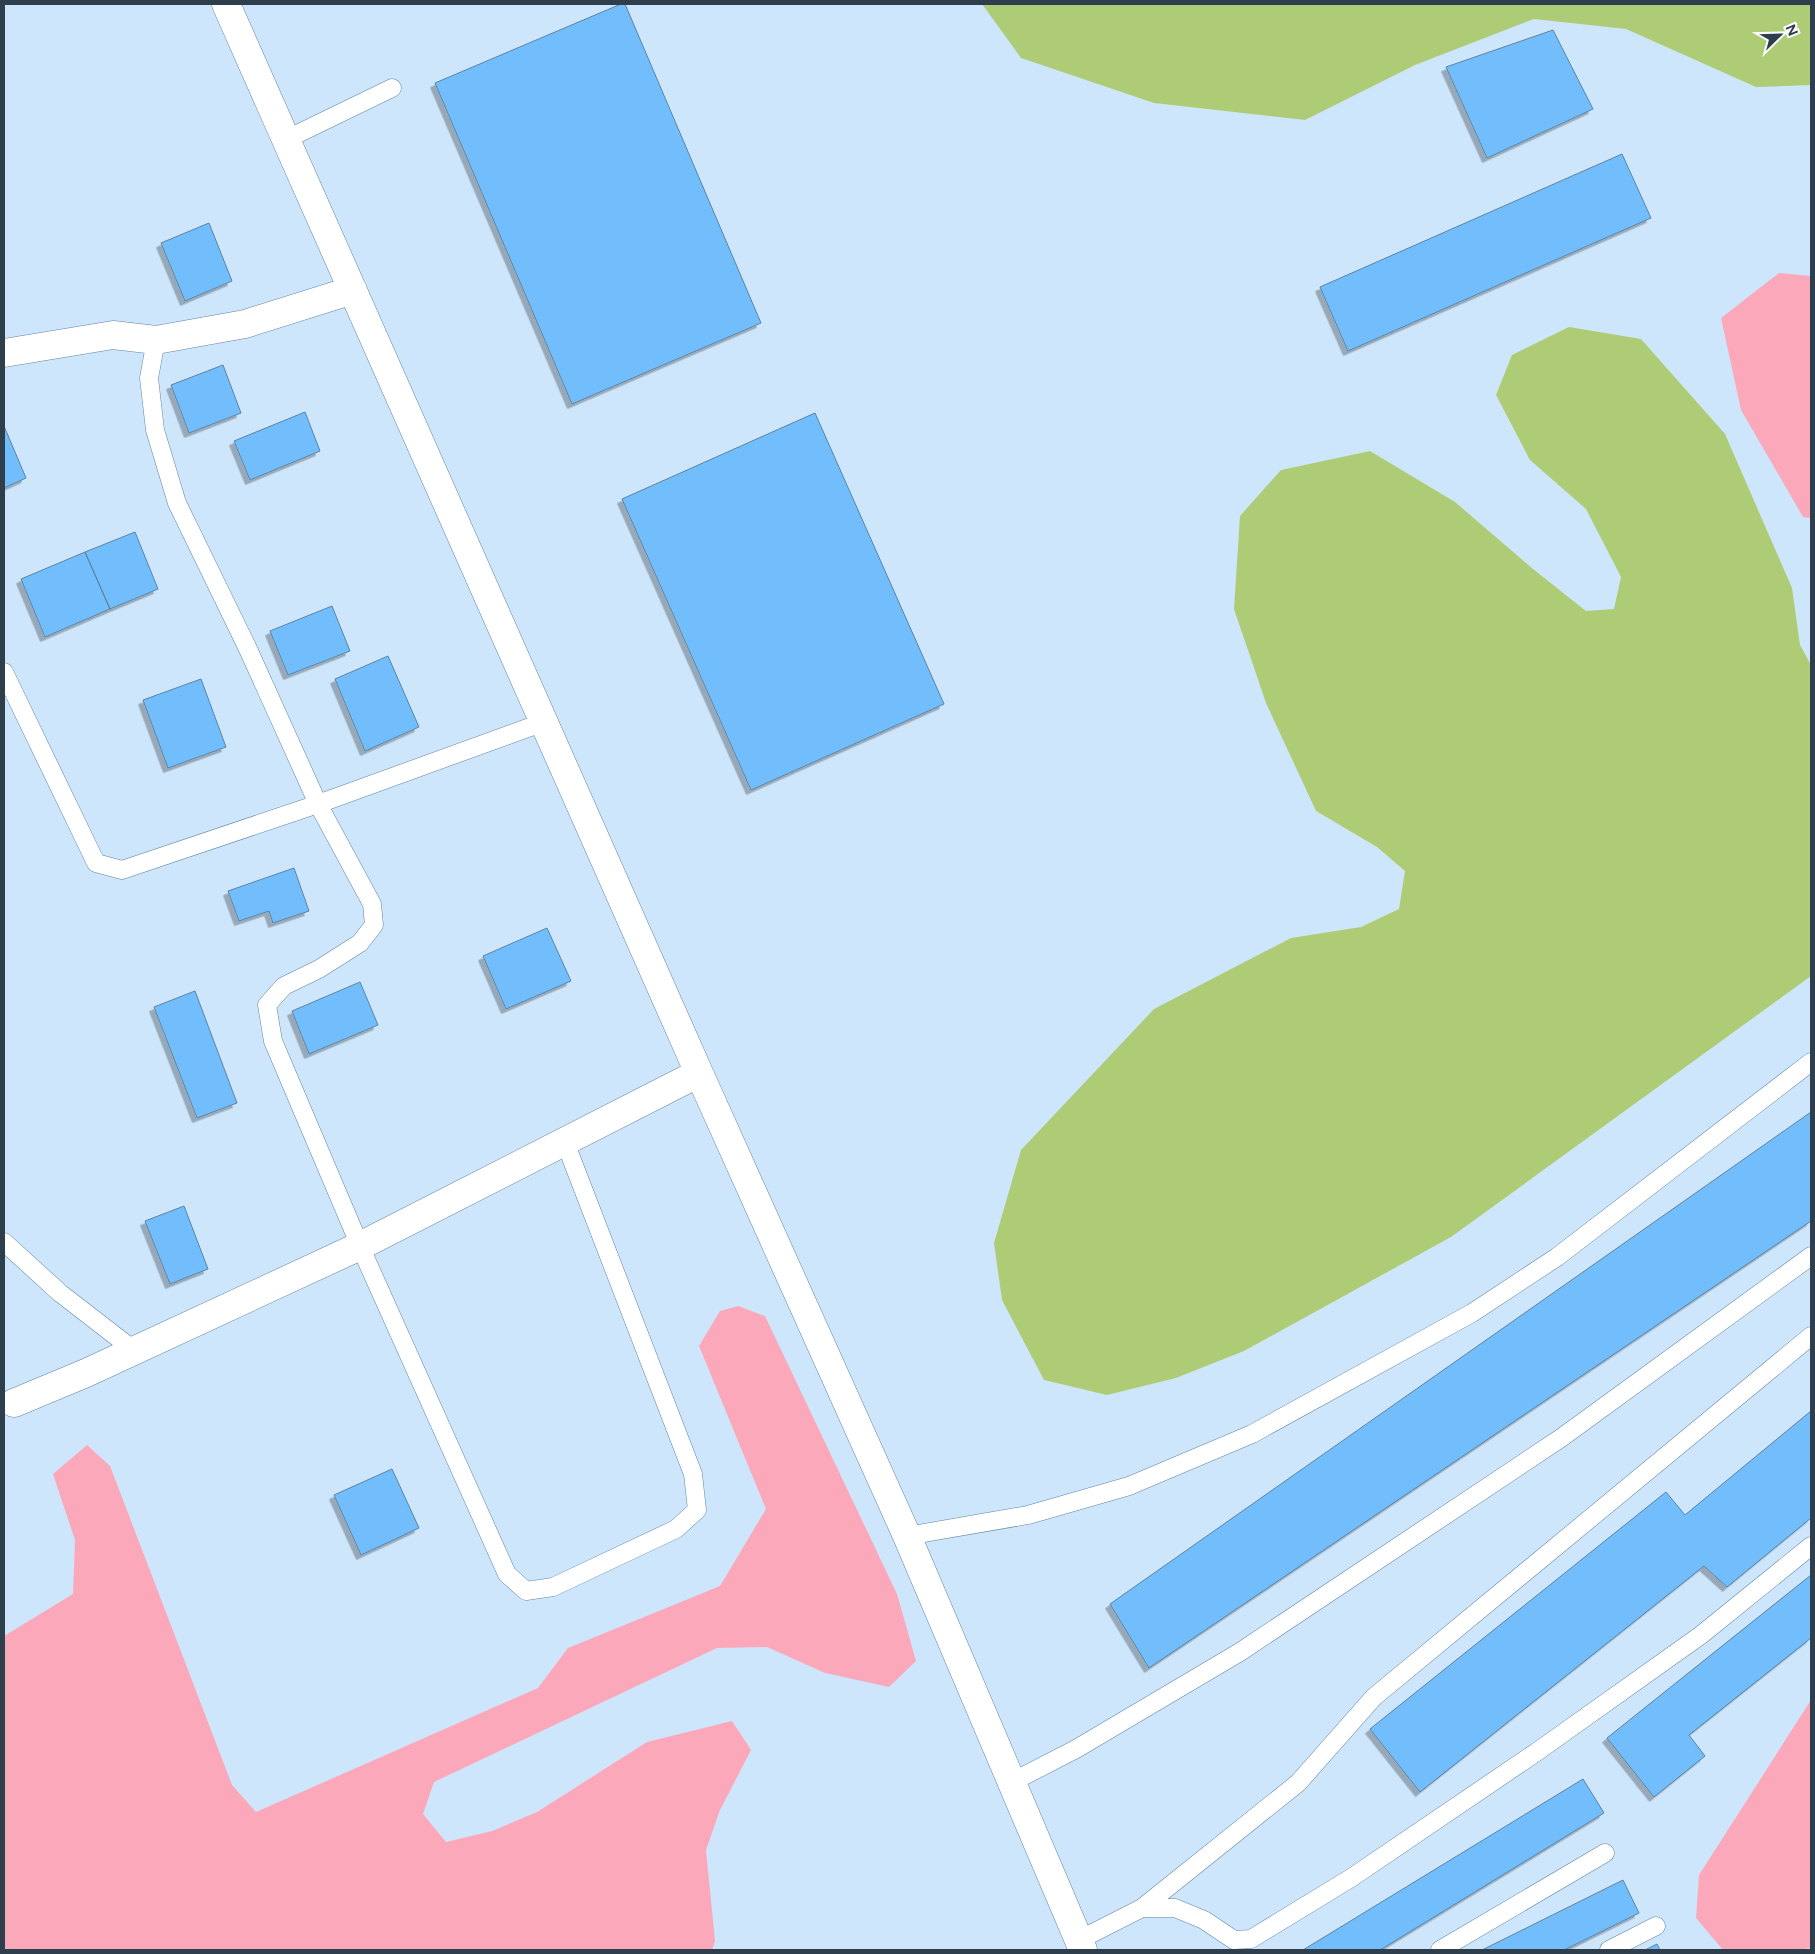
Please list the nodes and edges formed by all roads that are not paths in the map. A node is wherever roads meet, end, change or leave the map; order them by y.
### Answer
1 (226, 4) edge
2 (392, 88) dead end
3 (287, 139) junction
4 (353, 290) junction
5 (156, 340) junction
6 (4, 353) edge
7 (4, 672) edge
8 (544, 722) junction
9 (318, 804) junction
10 (1811, 1062) edge
11 (699, 1073) junction
12 (565, 1142) junction
13 (4, 1242) edge
14 (360, 1246) junction
15 (1811, 1256) edge
16 (1811, 1336) edge
17 (135, 1351) junction
18 (14, 1403) dead end
19 (907, 1536) junction
20 (1811, 1546) edge
21 (1012, 1782) junction
22 (1605, 1853) dead end
23 (1142, 1908) junction
24 (1656, 1926) dead end
25 (1081, 1945) edge
26 (1251, 1945) edge
27 (1440, 1950) edge
28 (1610, 1950) edge

1 - 3 street
2 - 3 lane
3 - 4 street
4 - 5 street
4 - 8 street
5 - 6 street
5 - 9 lane
7 - 9 lane
8 - 9 lane
8 - 11 street
9 - 14 lane
10 - 19 lane
11 - 12 street
11 - 19 street
12 - 14 street
12 - 14 lane
13 - 17 lane
14 - 17 street
15 - 21 lane
16 - 23 lane
17 - 18 street
19 - 21 street
20 - 26 lane
21 - 25 street
22 - 27 lane
23 - 25 lane
23 - 26 lane
24 - 28 lane

